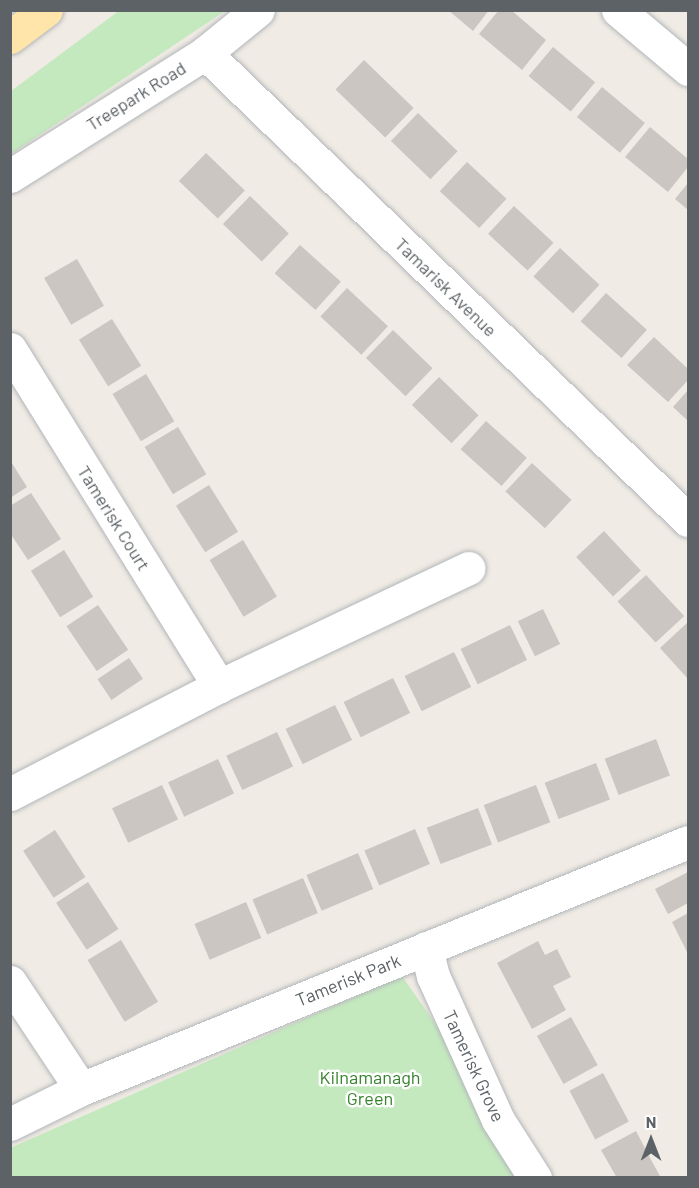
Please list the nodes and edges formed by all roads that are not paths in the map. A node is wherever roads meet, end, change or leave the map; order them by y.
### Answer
1 (46, 10) edge
2 (258, 10) edge
3 (618, 10) edge
4 (10, 37) edge
5 (205, 53) junction
6 (688, 69) edge
7 (10, 176) edge
8 (10, 349) edge
9 (688, 520) edge
10 (469, 568) dead end
11 (219, 686) junction
12 (10, 794) edge
13 (688, 842) edge
14 (426, 948) junction
15 (10, 982) edge
16 (81, 1089) junction
17 (10, 1124) edge
18 (535, 1178) edge

1 - 4 main road
2 - 5 street, Treepark Road
3 - 6 street
5 - 7 street, Treepark Road
5 - 9 street, Tamarisk Avenue
8 - 11 street, Tamerisk Court
10 - 11 street
11 - 12 street
13 - 14 street, Tamerisk Park
14 - 16 street, Tamerisk Park
14 - 18 street, Tamerisk Grove
15 - 16 street
16 - 17 street, Tamerisk Park

